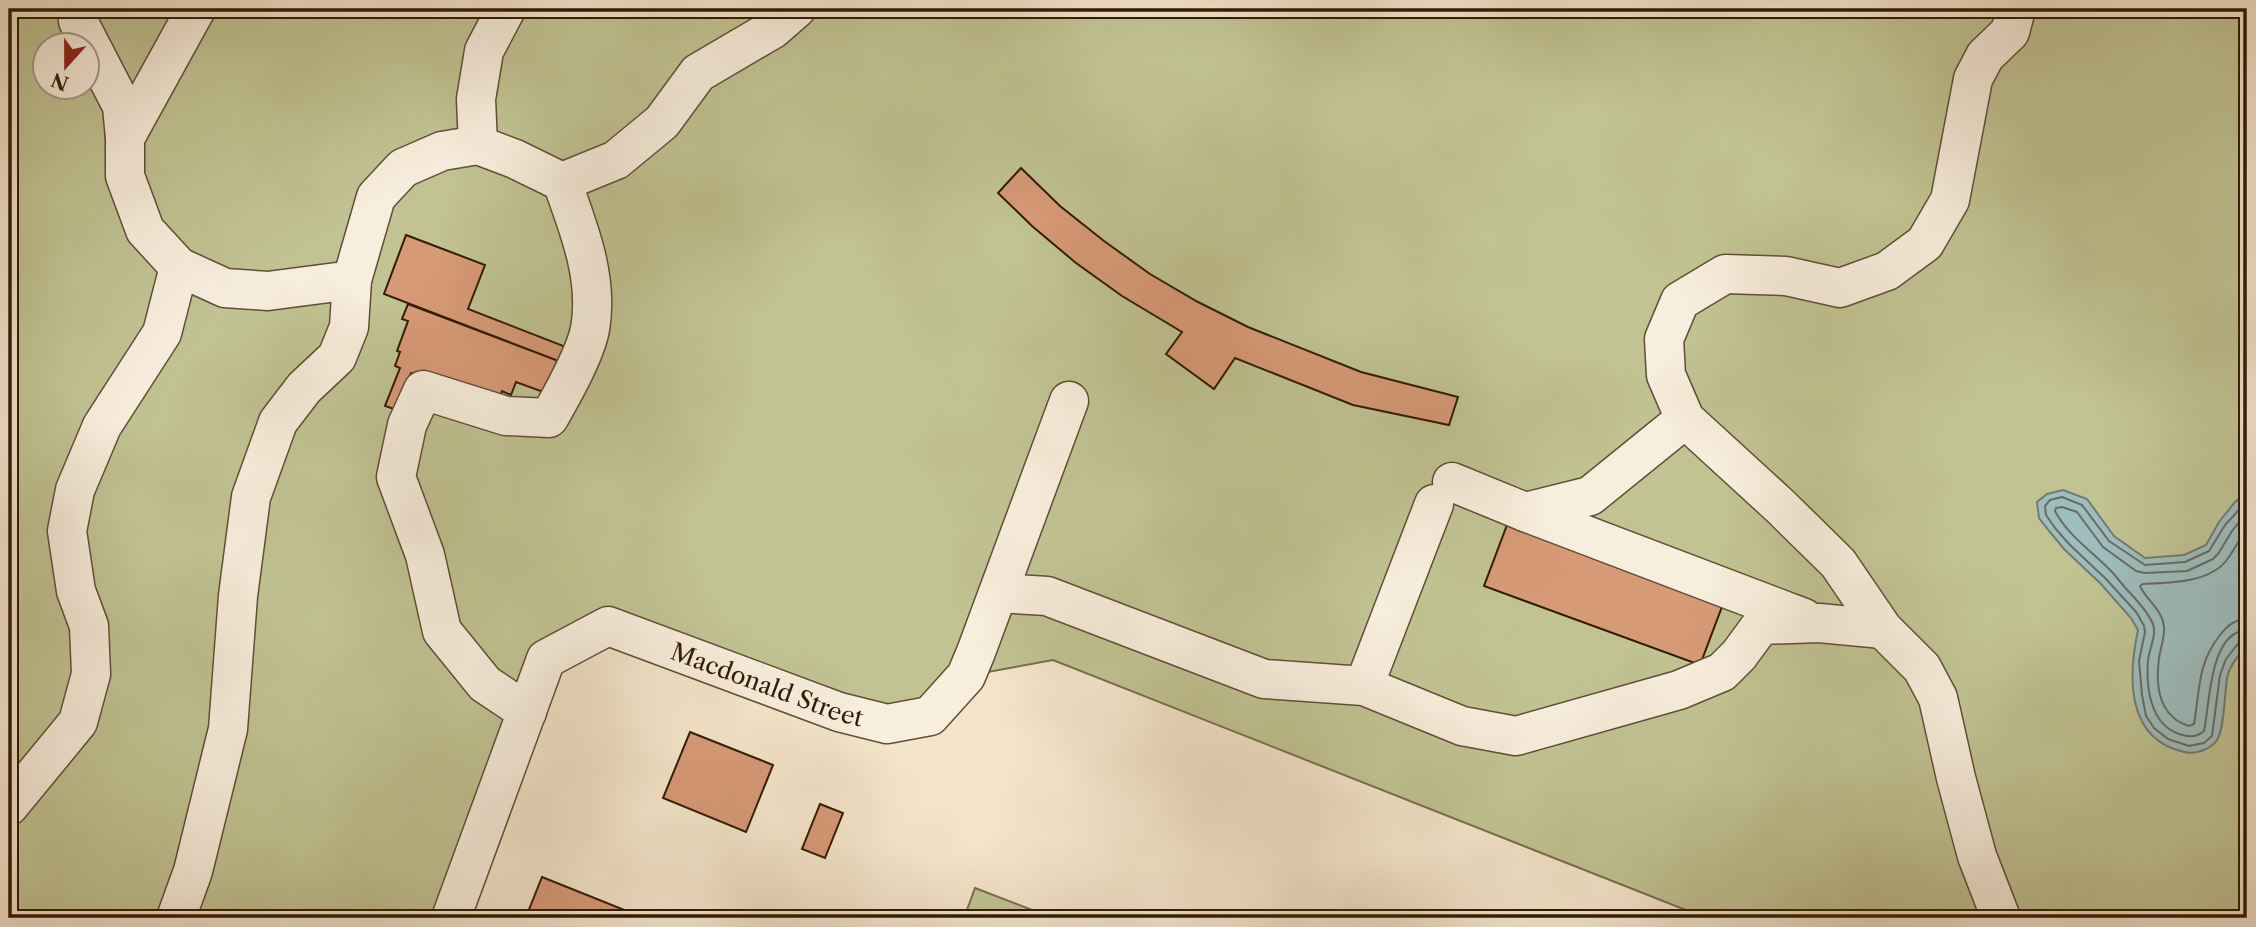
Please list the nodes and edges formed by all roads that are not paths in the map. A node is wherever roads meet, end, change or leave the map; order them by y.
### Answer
1 (77, 9) edge
2 (196, 9) edge
3 (506, 9) edge
4 (796, 9) edge
5 (2016, 9) edge
6 (125, 138) junction
7 (478, 145) junction
8 (562, 182) junction
9 (179, 267) junction
10 (352, 279) junction
11 (1069, 401) dead end
12 (1685, 419) junction
13 (1525, 512) junction
14 (998, 593) junction
15 (1819, 623) junction
16 (1883, 629) junction
17 (1364, 686) junction
18 (527, 712) junction
19 (9, 806) edge
20 (176, 918) edge
21 (451, 918) edge
22 (2001, 918) edge

1 - 6 street
2 - 6 street
3 - 7 street
4 - 8 street
5 - 12 street
6 - 9 street
7 - 8 street
7 - 10 street
8 - 18 street
9 - 10 street
9 - 19 street
10 - 20 street
11 - 14 street, Macdonald Street
12 - 13 street
12 - 16 street
13 - 15 street
13 - 17 street
14 - 17 street
14 - 18 street, Macdonald Street
15 - 16 street
15 - 17 street
16 - 22 street
18 - 21 street, Macdonald Street

